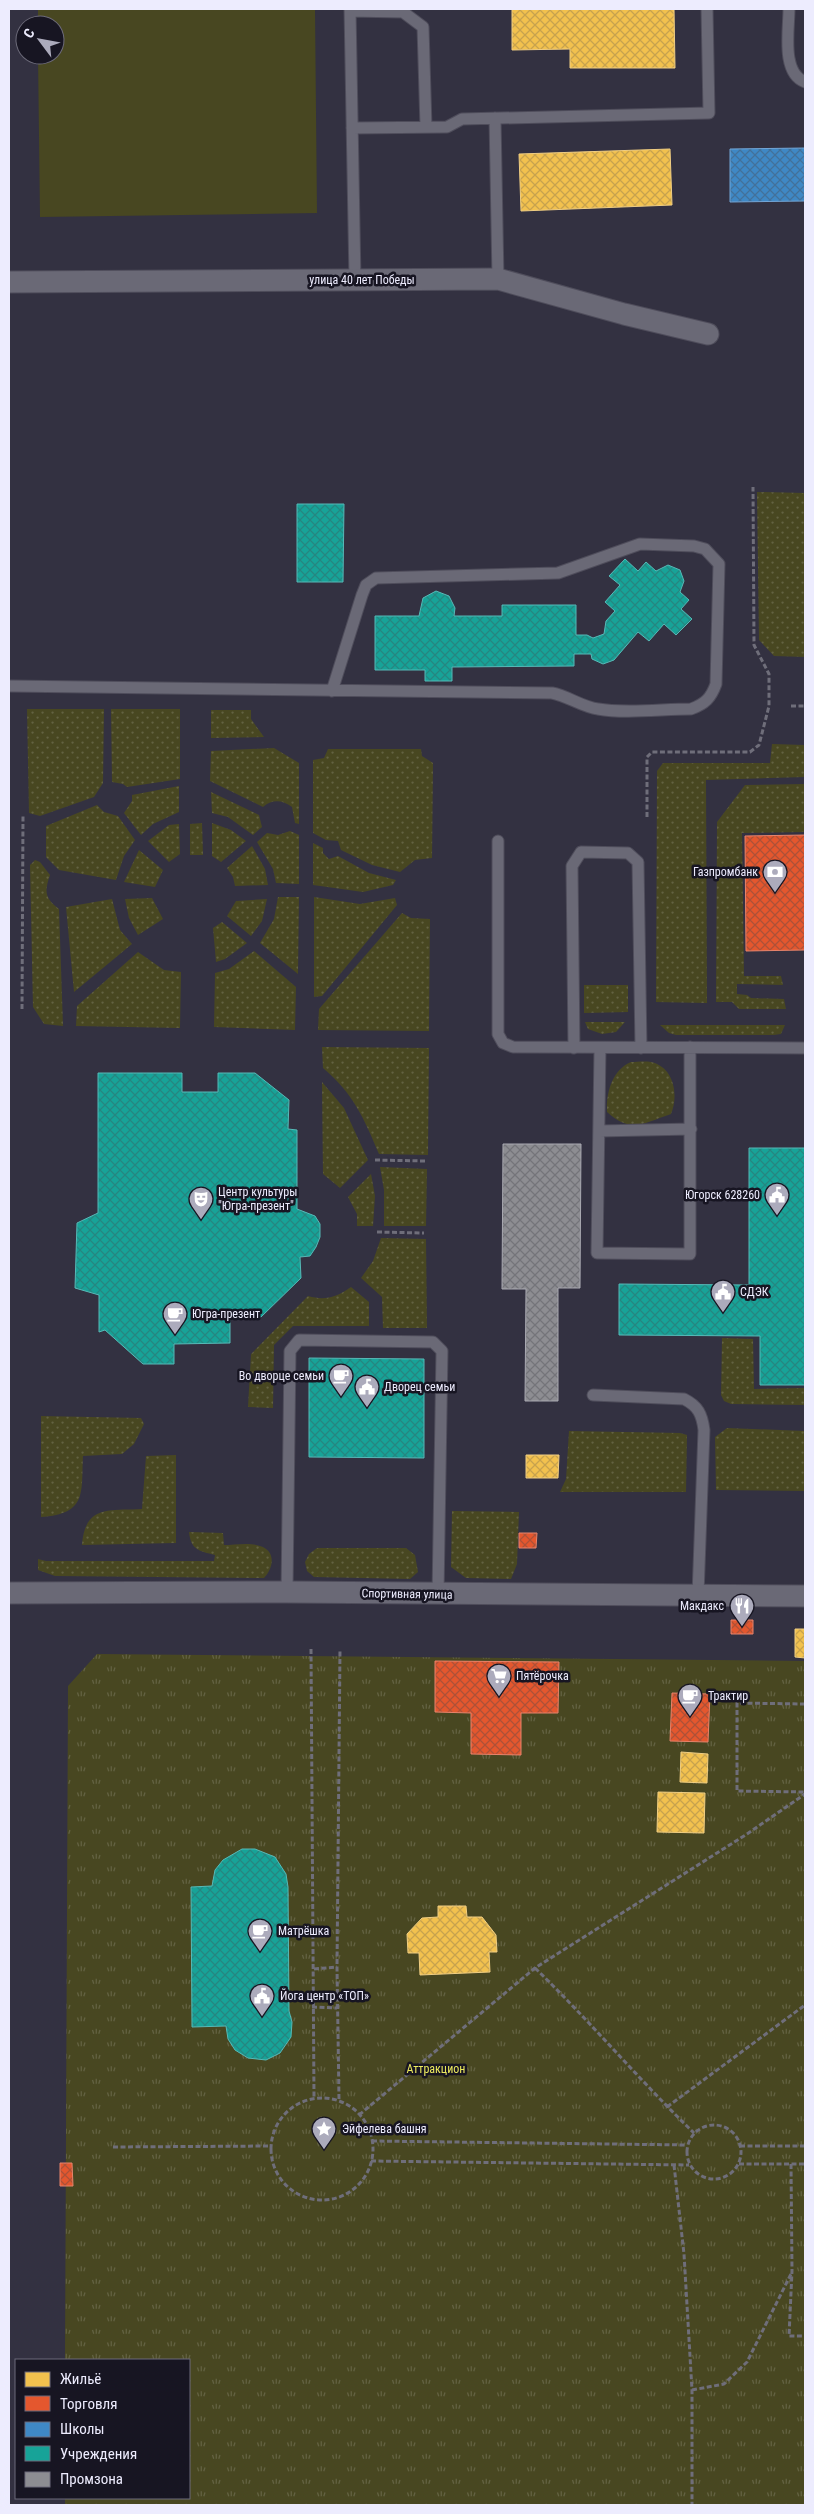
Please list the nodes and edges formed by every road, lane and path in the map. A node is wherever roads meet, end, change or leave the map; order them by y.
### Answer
1 (708, 9) edge
2 (789, 9) edge
3 (350, 10) edge
4 (805, 82) edge
5 (495, 118) junction
6 (426, 127) junction
7 (352, 128) junction
8 (498, 279) junction
9 (354, 280) junction
10 (9, 282) edge
11 (708, 334) dead end
12 (9, 686) edge
13 (332, 692) junction
14 (791, 706) dead end
15 (805, 706) edge
16 (647, 773) dead end
17 (23, 816) dead end
18 (647, 817) dead end
19 (498, 840) dead end
20 (22, 1009) dead end
21 (574, 1048) junction
22 (600, 1048) junction
23 (641, 1048) junction
24 (690, 1048) junction
25 (805, 1048) edge
26 (691, 1129) junction
27 (598, 1131) junction
28 (375, 1160) dead end
29 (425, 1161) dead end
30 (377, 1232) dead end
31 (424, 1233) dead end
32 (593, 1395) dead end
33 (287, 1592) junction
34 (9, 1593) edge
35 (438, 1595) junction
36 (698, 1595) junction
37 (805, 1596) edge
38 (311, 1649) dead end
39 (340, 1649) dead end
40 (805, 1704) edge
41 (805, 1793) edge
42 (337, 1967) junction
43 (535, 1968) junction
44 (314, 1969) junction
45 (805, 2005) edge
46 (312, 2007) junction
47 (338, 2008) junction
48 (314, 2098) junction
49 (339, 2099) junction
50 (667, 2107) junction
51 (359, 2115) junction
52 (694, 2133) junction
53 (372, 2141) junction
54 (687, 2145) junction
55 (271, 2146) junction
56 (740, 2146) junction
57 (805, 2146) edge
58 (113, 2147) dead end
59 (372, 2161) junction
60 (739, 2164) junction
61 (791, 2164) junction
62 (805, 2164) edge
63 (689, 2165) junction
64 (674, 2166) junction
65 (792, 2271) junction
66 (805, 2336) edge
67 (692, 2390) junction
68 (692, 2505) edge

1 - 5 lane
2 - 4 lane
3 - 6 lane
3 - 7 lane
5 - 6 lane
5 - 8 lane
6 - 7 lane
7 - 9 lane
8 - 9 street, улица 40 лет Победы
8 - 11 street, улица 40 лет Победы
9 - 10 street, улица 40 лет Победы
12 - 13 lane
13 - 13 lane
14 - 15 path
16 - 18 path
17 - 20 path
19 - 21 lane
21 - 22 lane
21 - 23 lane
22 - 23 lane
22 - 27 lane
23 - 24 lane
24 - 25 lane
24 - 26 lane
26 - 27 lane
26 - 27 lane
28 - 29 path
30 - 31 path
32 - 36 lane
33 - 34 street, Спортивная улица
33 - 35 street, Спортивная улица
33 - 35 lane
35 - 36 street, Спортивная улица
36 - 37 street, Спортивная улица
38 - 44 path
39 - 42 path
40 - 41 path
41 - 43 path
42 - 44 path
42 - 47 path
43 - 50 path
43 - 51 path
44 - 46 path
45 - 50 path
46 - 47 path
46 - 48 path
47 - 49 path
48 - 49 path
48 - 55 path
49 - 51 path
50 - 52 path
51 - 53 path
52 - 54 path
52 - 56 path
53 - 54 path
53 - 59 path
54 - 63 path
55 - 58 path
55 - 59 path
56 - 57 path
56 - 60 path
59 - 64 path
60 - 61 path
60 - 63 path
61 - 62 path
61 - 65 path
63 - 64 path
64 - 67 path
65 - 66 path
65 - 67 path
67 - 68 path

